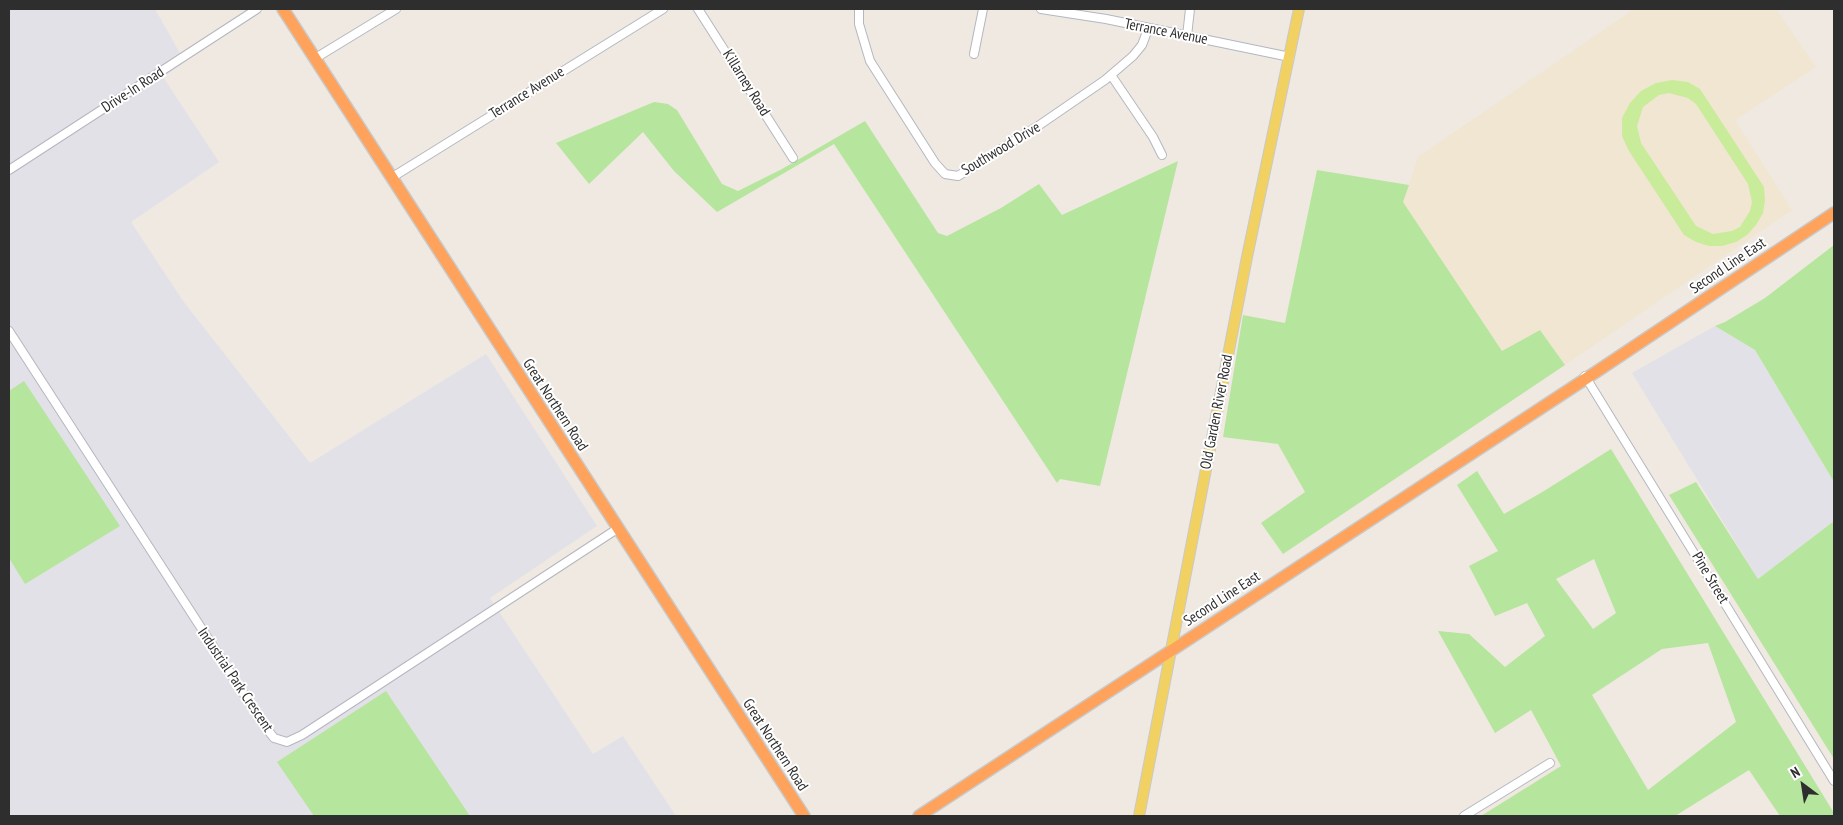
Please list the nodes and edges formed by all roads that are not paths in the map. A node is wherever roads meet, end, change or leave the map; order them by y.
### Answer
1 (257, 9) edge
2 (283, 9) edge
3 (396, 9) edge
4 (663, 9) edge
5 (698, 9) edge
6 (859, 9) edge
7 (983, 9) edge
8 (1041, 9) edge
9 (1190, 9) edge
10 (1299, 9) edge
11 (1148, 29) junction
12 (1187, 36) junction
13 (974, 54) dead end
14 (1290, 57) junction
15 (314, 59) junction
16 (1111, 74) junction
17 (1162, 155) dead end
18 (793, 158) dead end
19 (9, 170) edge
20 (391, 178) junction
21 (1834, 213) edge
22 (9, 331) edge
23 (1586, 377) junction
24 (617, 529) junction
25 (1171, 650) junction
26 (1550, 763) dead end
27 (1834, 782) edge
28 (804, 816) edge
29 (919, 816) edge
30 (1140, 816) edge
31 (1464, 816) edge

1 - 19 street, Drive-In Road
2 - 15 highway, Great Northern Road
3 - 15 street
4 - 20 street, Terrance Avenue
5 - 18 street, Killarney Road
6 - 16 street, Southwood Drive
7 - 13 street
8 - 11 street, Terrance Avenue
9 - 12 street
10 - 14 main road, Old Garden River Road
11 - 12 street, Terrance Avenue
11 - 16 street, Southwood Drive
12 - 14 street, Terrance Avenue
14 - 25 main road, Old Garden River Road
15 - 20 highway, Great Northern Road
16 - 17 street
20 - 24 highway, Great Northern Road
21 - 23 highway, Second Line East
22 - 24 street, Industrial Park Crescent
23 - 25 highway, Second Line East
23 - 27 street, Pine Street
24 - 28 highway, Great Northern Road
25 - 29 highway, Second Line East
25 - 30 main road, Old Garden River Road
26 - 31 street

